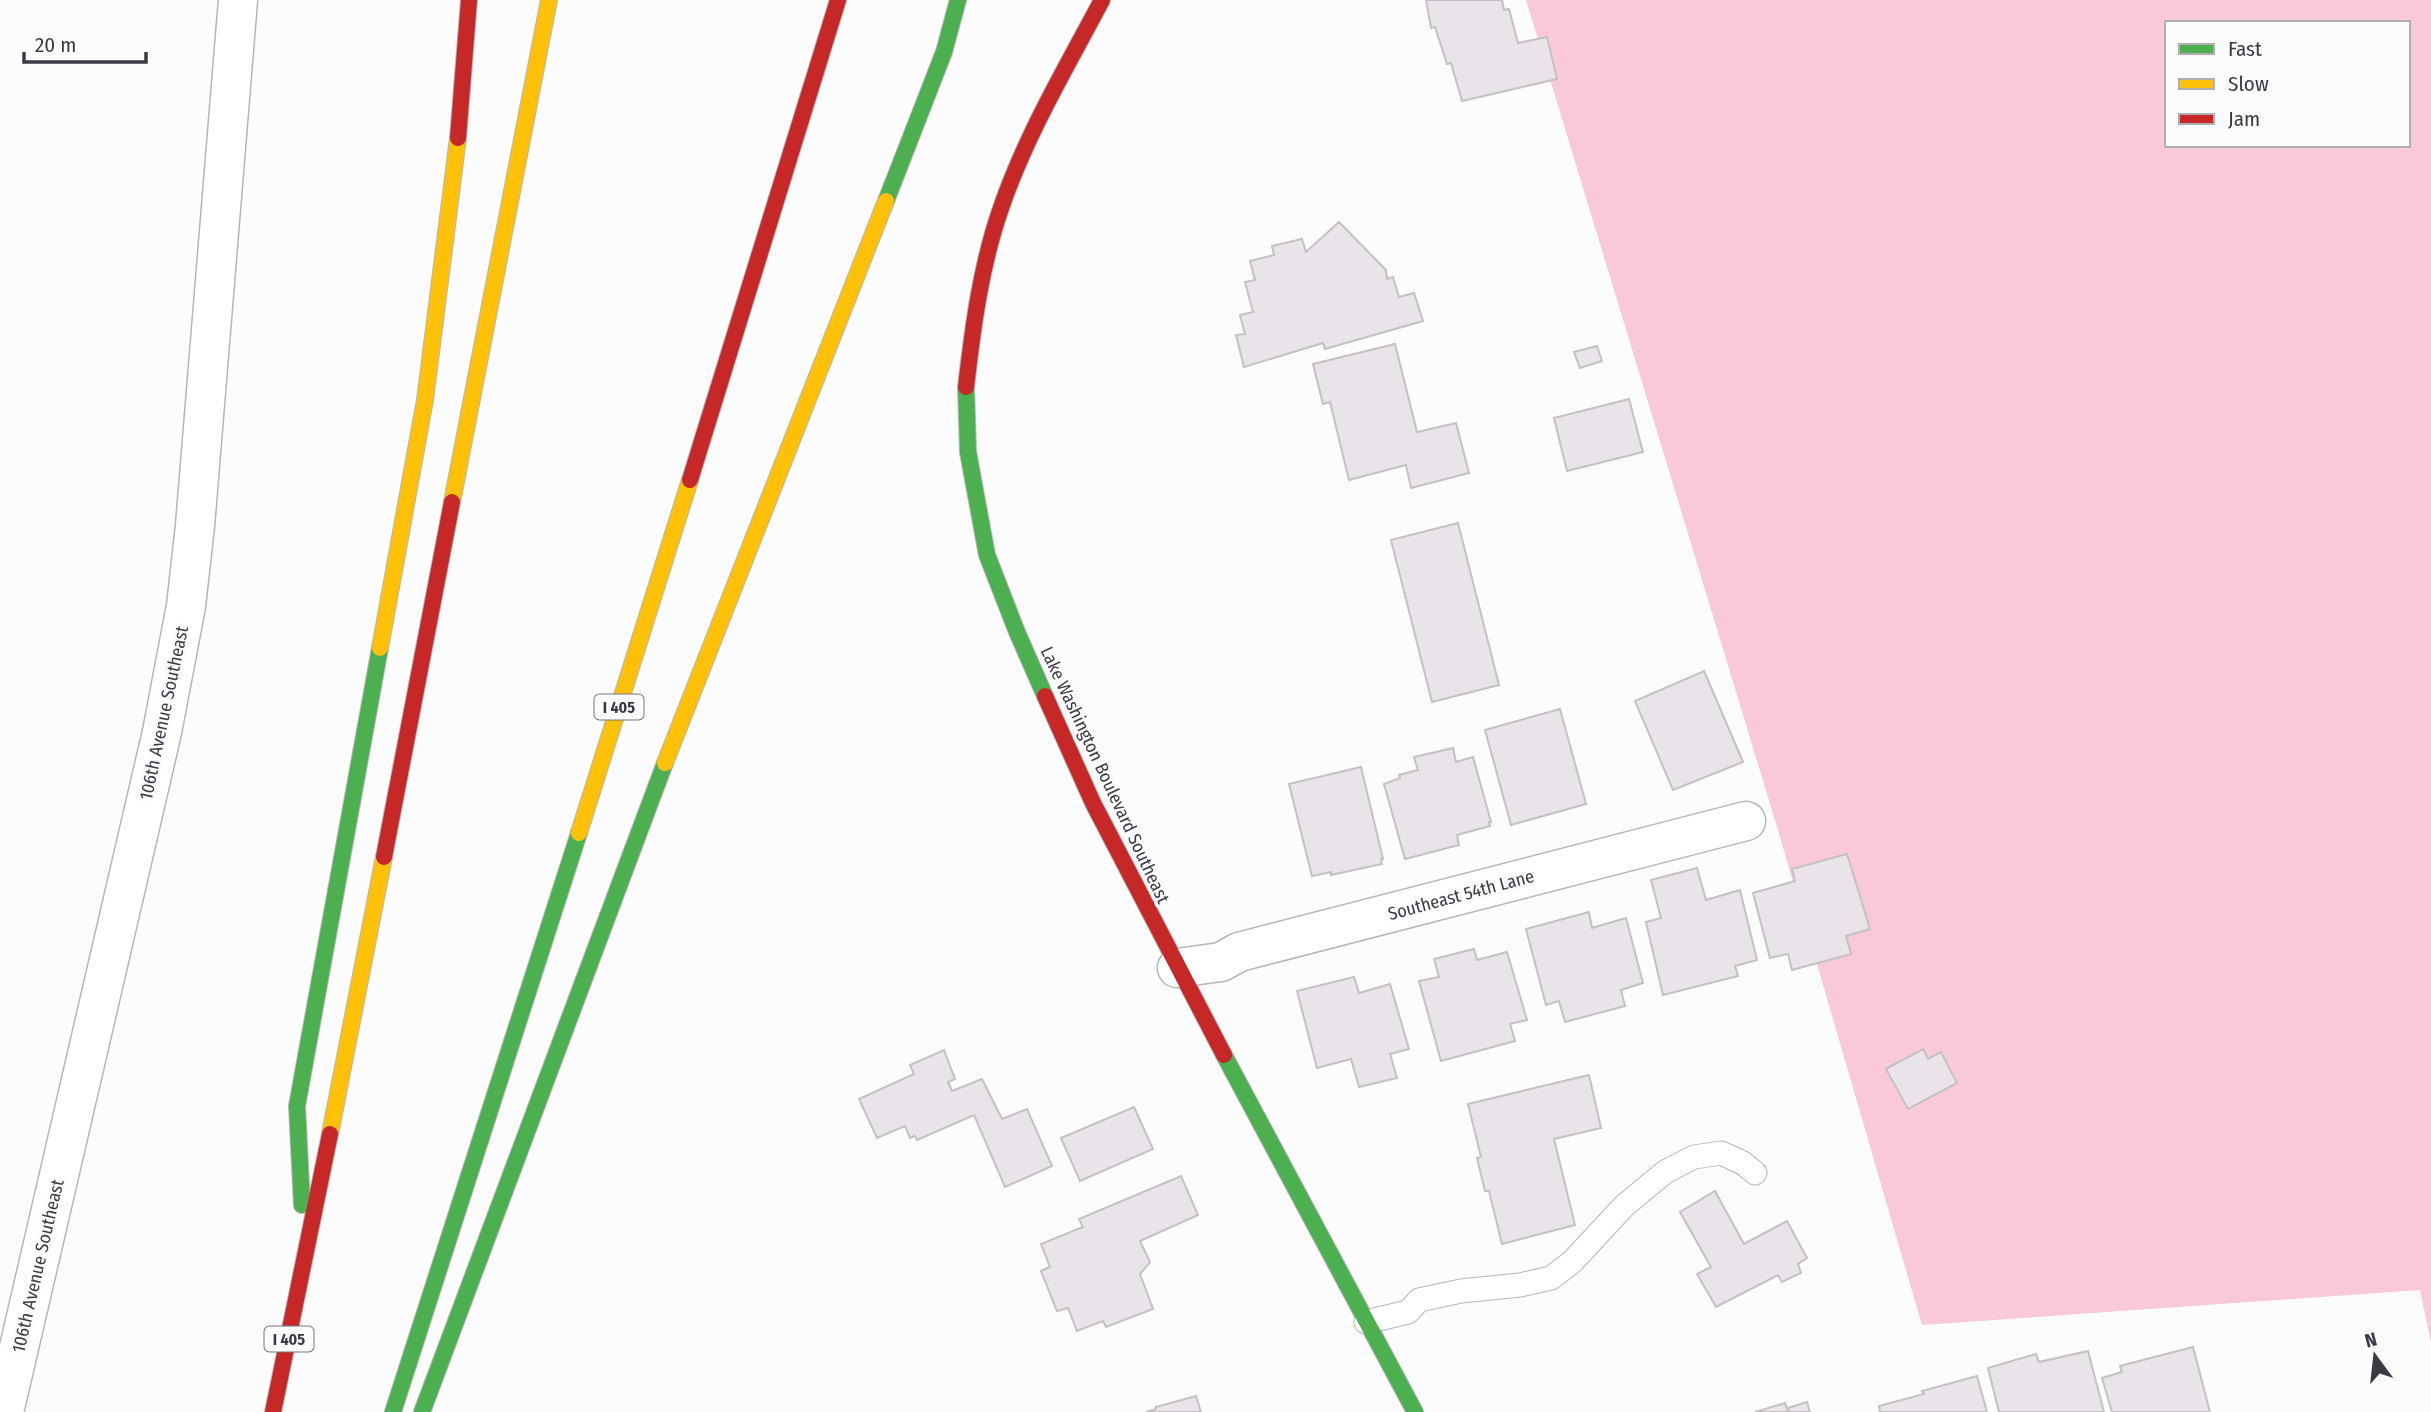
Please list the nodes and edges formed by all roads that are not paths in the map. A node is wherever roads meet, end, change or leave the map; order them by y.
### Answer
1 (238, 0) edge
2 (469, 0) edge
3 (549, 0) edge
4 (838, 0) edge
5 (958, 0) edge
6 (1102, 0) edge
7 (1746, 821) dead end
8 (1177, 968) junction
9 (1755, 1173) dead end
10 (305, 1265) junction
11 (1366, 1322) junction
12 (4, 1412) edge
13 (273, 1412) edge
14 (393, 1412) edge
15 (422, 1412) edge
16 (1415, 1412) edge

1 - 12 street, 106th Avenue Southeast
2 - 10 main road
3 - 10 main road, I 405
4 - 14 main road, I 405
5 - 15 main road
6 - 8 main road, Lake Washington Boulevard Southeast
7 - 8 street, Southeast 54th Lane
8 - 11 main road, Lake Washington Boulevard Southeast
9 - 11 lane
10 - 13 main road, I 405
11 - 16 main road, Lake Washington Boulevard Southeast

